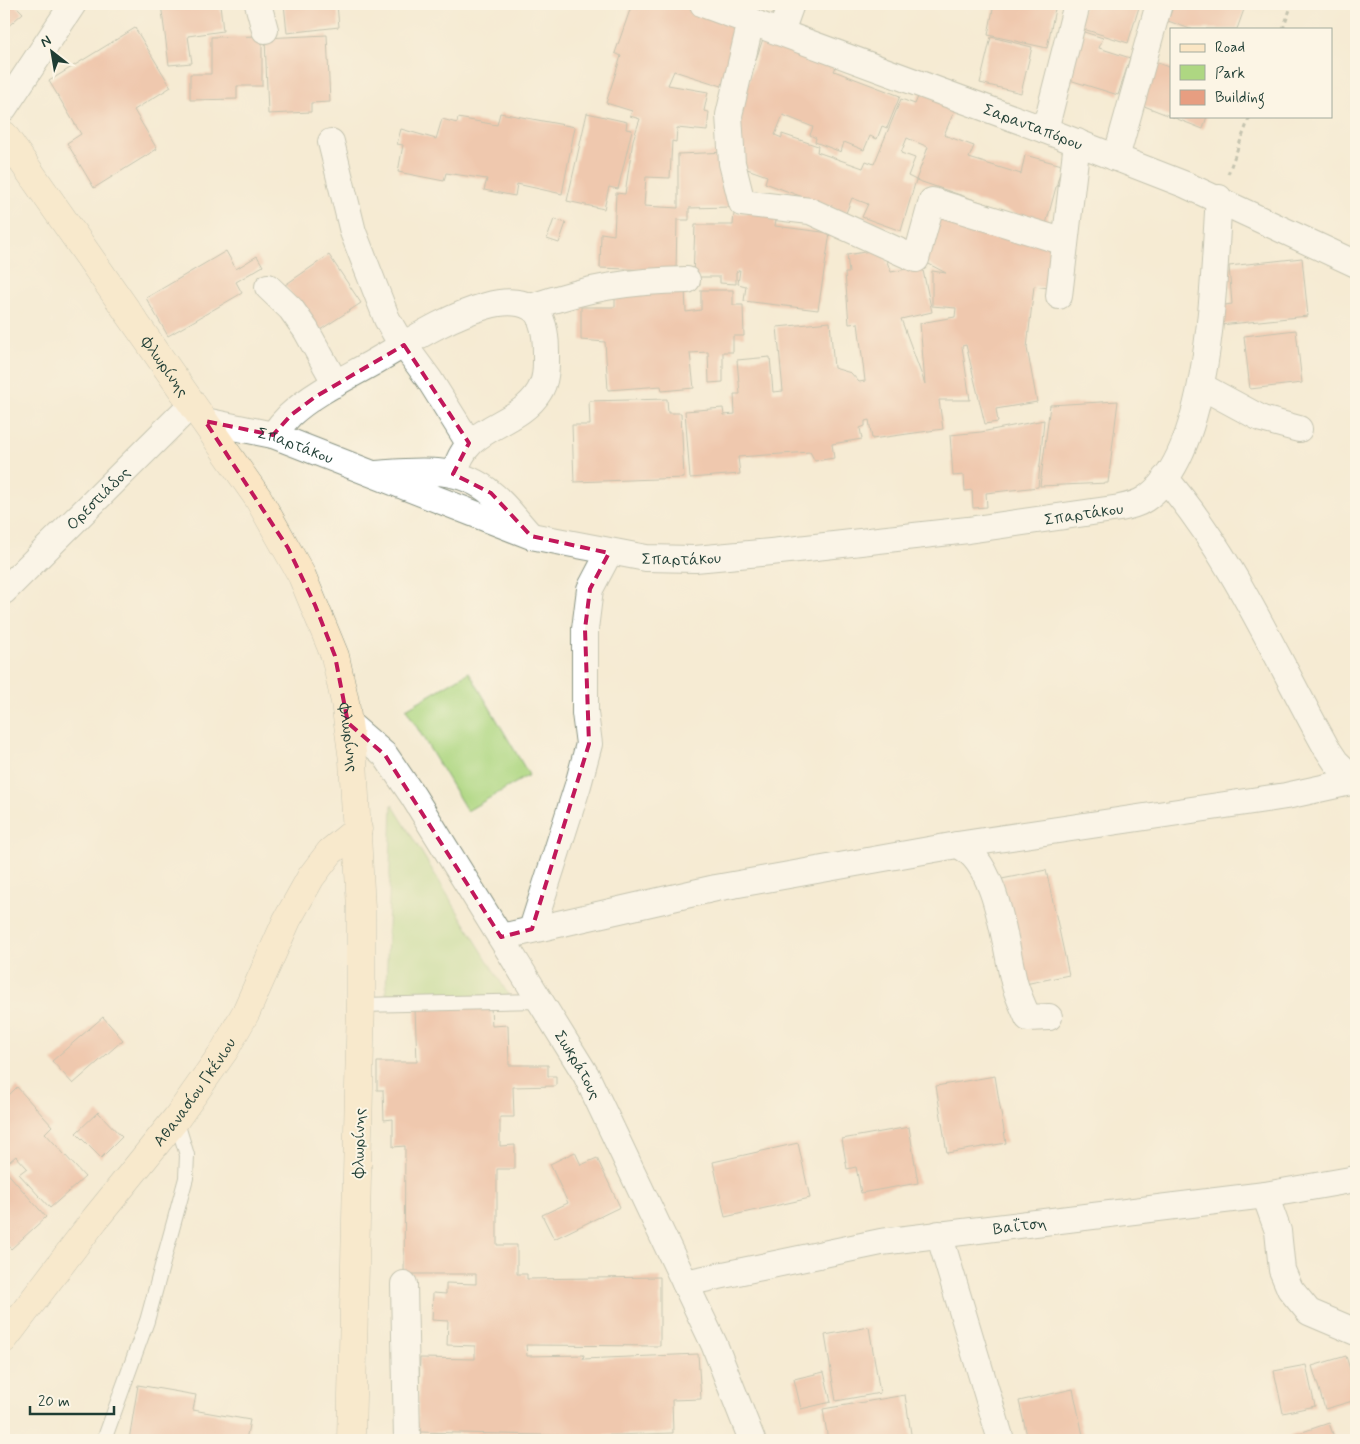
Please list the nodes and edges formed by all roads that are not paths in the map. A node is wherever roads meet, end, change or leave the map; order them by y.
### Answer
1 (73, 4) edge
2 (258, 4) edge
3 (703, 4) edge
4 (791, 4) edge
5 (1077, 4) edge
6 (1159, 4) edge
7 (751, 21) junction
8 (265, 30) dead end
9 (781, 32) junction
10 (4, 108) edge
11 (1045, 130) junction
12 (4, 135) edge
13 (331, 142) dead end
14 (1077, 142) junction
15 (1116, 158) junction
16 (1219, 198) junction
17 (1064, 242) junction
18 (1356, 264) edge
19 (687, 280) dead end
20 (268, 287) dead end
21 (1059, 296) dead end
22 (531, 307) junction
23 (404, 345) junction
24 (336, 384) junction
25 (1201, 386) junction
26 (199, 412) junction
27 (1300, 429) dead end
28 (273, 436) junction
29 (469, 444) junction
30 (369, 474) junction
31 (455, 474) junction
32 (1165, 478) junction
33 (531, 536) junction
34 (609, 553) junction
35 (4, 591) edge
36 (348, 723) junction
37 (1356, 781) edge
38 (358, 829) junction
39 (957, 845) junction
40 (532, 929) junction
41 (501, 937) junction
42 (541, 1001) junction
43 (361, 1005) junction
44 (1049, 1018) dead end
45 (176, 1119) junction
46 (1356, 1179) edge
47 (1264, 1195) junction
48 (939, 1234) junction
49 (685, 1283) junction
50 (404, 1284) dead end
51 (1356, 1332) edge
52 (4, 1339) edge
53 (104, 1440) edge
54 (351, 1440) edge
55 (407, 1440) edge
56 (752, 1440) edge
57 (1001, 1440) edge

1 - 10 street
2 - 8 street
3 - 7 street, Σαρανταπόρου
4 - 9 street
5 - 11 street
6 - 15 street
7 - 9 street, Σαρανταπόρου
7 - 17 street
9 - 11 street, Σαρανταπόρου
11 - 14 street, Σαρανταπόρου
12 - 26 main road, Φλωρίνης
13 - 23 street
14 - 15 street, Σαρανταπόρου
14 - 17 street
15 - 16 street, Σαρανταπόρου
16 - 18 street, Σαρανταπόρου
16 - 25 street, Σπαρτάκου
17 - 21 street
19 - 22 street
20 - 24 street
22 - 23 street
22 - 29 street
23 - 24 street
23 - 29 street
24 - 28 street
25 - 27 street
25 - 32 street, Σπαρτάκου
26 - 28 street, Σπαρτάκου
26 - 35 street, Ορεστιάδος
26 - 36 main road, Φλωρίνης
28 - 30 street, Σπαρτάκου
29 - 31 street
30 - 31 street
30 - 33 street, Σπαρτάκου
31 - 33 street
32 - 34 street, Σπαρτάκου
32 - 37 street
33 - 34 street, Σπαρτάκου
34 - 40 street
36 - 38 main road, Φλωρίνης
36 - 41 street, Σωκράτους
37 - 39 street
38 - 43 main road, Φλωρίνης
38 - 45 main road, Αθανασίου Γκένιου
39 - 40 street
39 - 44 street
40 - 41 street
41 - 42 street, Σωκράτους
42 - 43 lane
42 - 49 street, Σωκράτους
43 - 54 main road, Φλωρίνης
45 - 52 main road, Αθανασίου Γκένιου
45 - 53 lane
46 - 47 street, Βαΐτση
47 - 48 street, Βαΐτση
47 - 51 street
48 - 49 street, Βαΐτση
48 - 57 street
49 - 56 street, Σωκράτους
50 - 55 street

